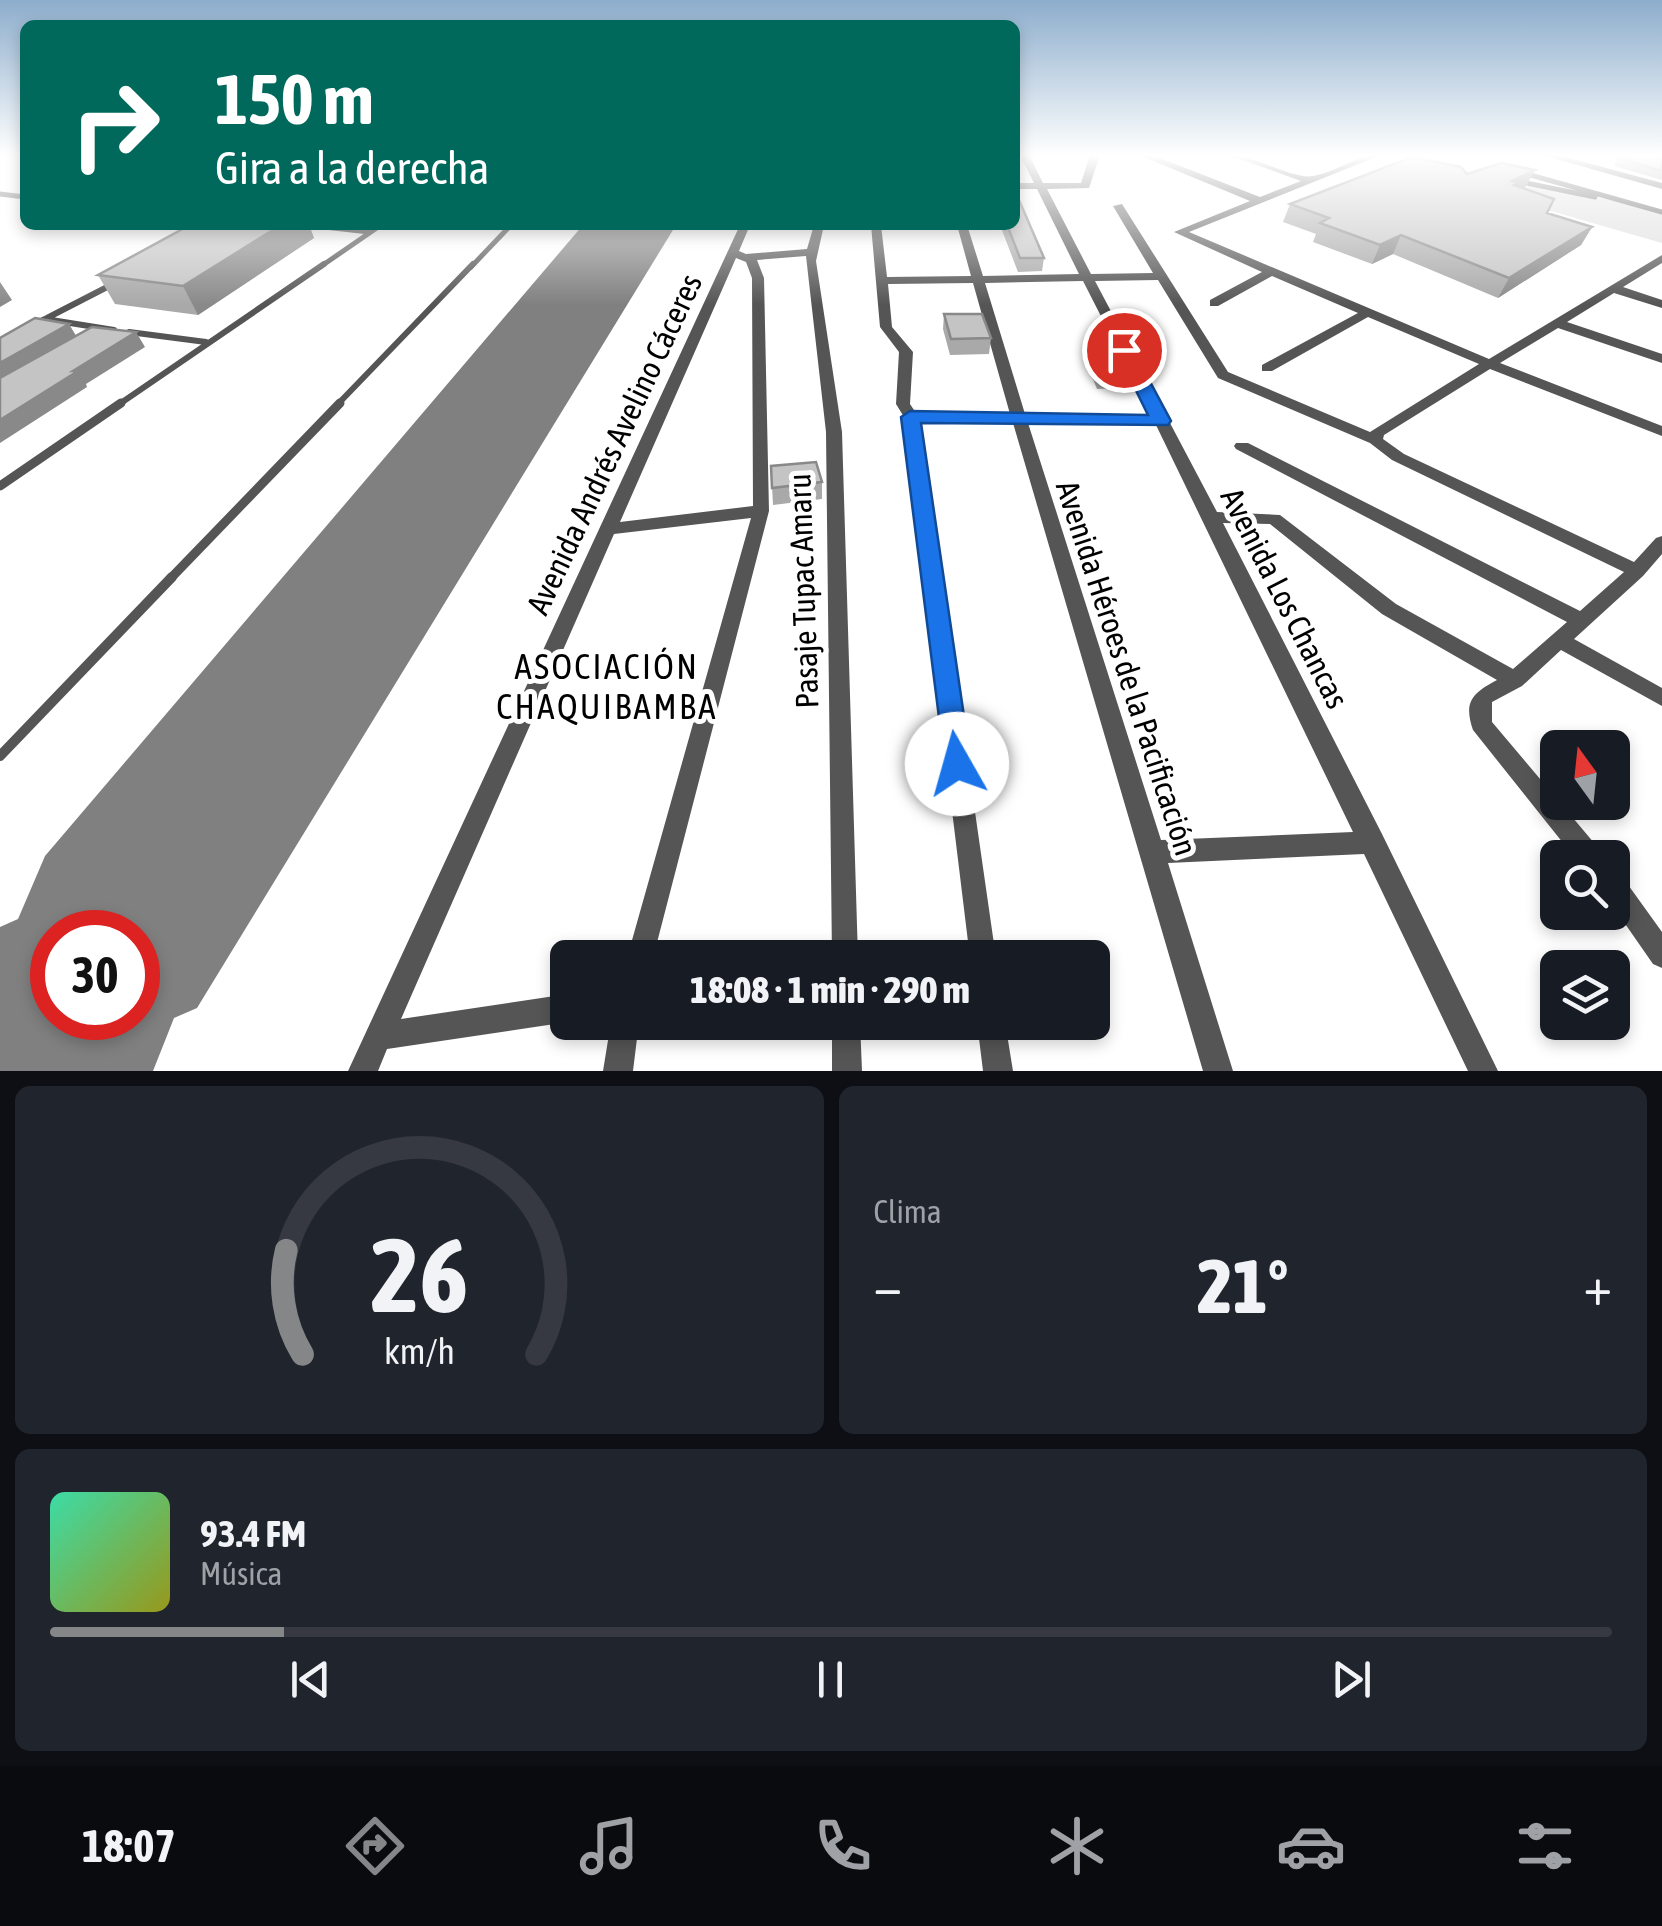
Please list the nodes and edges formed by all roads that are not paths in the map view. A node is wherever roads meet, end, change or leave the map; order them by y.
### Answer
1 (1049, 205) edge
2 (1246, 205) edge
3 (1118, 206) dead end
4 (352, 230) edge
5 (373, 230) edge
6 (506, 230) edge
7 (744, 230) edge
8 (818, 230) edge
9 (876, 230) edge
10 (963, 230) edge
11 (370, 232) junction
12 (812, 252) junction
13 (741, 255) junction
14 (1662, 258) edge
15 (1272, 271) junction
16 (130, 276) edge
17 (1163, 276) junction
18 (1088, 279) junction
19 (977, 280) junction
20 (880, 281) junction
21 (1615, 289) junction
22 (1214, 303) dead end
23 (1662, 304) edge
24 (1368, 312) junction
25 (45, 319) junction
26 (1558, 323) junction
27 (30, 327) edge
28 (109, 329) junction
29 (94, 338) edge
30 (206, 342) junction
31 (1662, 359) edge
32 (1492, 365) junction
33 (1267, 368) dead end
34 (910, 417) junction
35 (1017, 421) junction
36 (1161, 421) junction
37 (1662, 431) edge
38 (1375, 440) junction
39 (1242, 446) dead end
40 (0, 486) edge
41 (762, 510) junction
42 (1211, 518) junction
43 (606, 529) junction
44 (1662, 542) edge
45 (1637, 570) junction
46 (1578, 619) junction
47 (1560, 640) junction
48 (1514, 680) junction
49 (1662, 698) edge
50 (0, 756) edge
51 (1576, 840) edge
52 (1373, 842) junction
53 (1154, 852) junction
54 (1630, 909) edge
55 (645, 940) edge
56 (845, 940) edge
57 (980, 940) edge
58 (1662, 955) edge
59 (550, 1011) edge
60 (380, 1036) junction
61 (623, 1040) edge
62 (846, 1040) edge
63 (994, 1040) edge
64 (363, 1071) edge
65 (618, 1071) edge
66 (847, 1071) edge
67 (998, 1071) edge
68 (1218, 1071) edge
69 (1483, 1071) edge

1 - 18 street, Avenida Los Chancas
2 - 15 street
3 - 17 street
4 - 11 lane
5 - 11 lane
6 - 50 lane
7 - 13 street, Avenida Andrés Avelino Cáceres
8 - 12 street, Pasaje Tupac Amaru
9 - 20 street
10 - 19 street, Avenida Héroes de la Pacificación
11 - 30 lane
12 - 13 street
12 - 56 street, Pasaje Tupac Amaru
13 - 41 street
13 - 43 street, Avenida Andrés Avelino Cáceres
14 - 21 street
15 - 22 street
15 - 24 street
16 - 25 lane
17 - 18 street
17 - 38 street
18 - 19 street
18 - 36 street, Avenida Los Chancas
19 - 20 street
19 - 35 street, Avenida Héroes de la Pacificación
20 - 34 street
21 - 23 street
21 - 26 street
24 - 32 street
24 - 33 street
25 - 27 lane
25 - 28 lane
26 - 31 street
26 - 32 street
28 - 29 lane
28 - 30 lane
30 - 40 lane
32 - 37 street
32 - 38 street
34 - 35 street
34 - 57 street
35 - 36 street
35 - 53 street, Avenida Héroes de la Pacificación
36 - 42 street, Avenida Los Chancas
38 - 45 street
39 - 46 street
41 - 43 street
41 - 55 street
42 - 48 street
42 - 52 street, Avenida Los Chancas
43 - 60 street, Avenida Andrés Avelino Cáceres
44 - 45 street
45 - 46 street
46 - 47 street
47 - 48 street
47 - 49 street
48 - 51 street
52 - 53 street
52 - 69 street, Avenida Los Chancas
53 - 68 street, Avenida Héroes de la Pacificación
54 - 58 street
59 - 60 street
60 - 64 street, Avenida Andrés Avelino Cáceres
61 - 65 street
62 - 66 street
63 - 67 street

